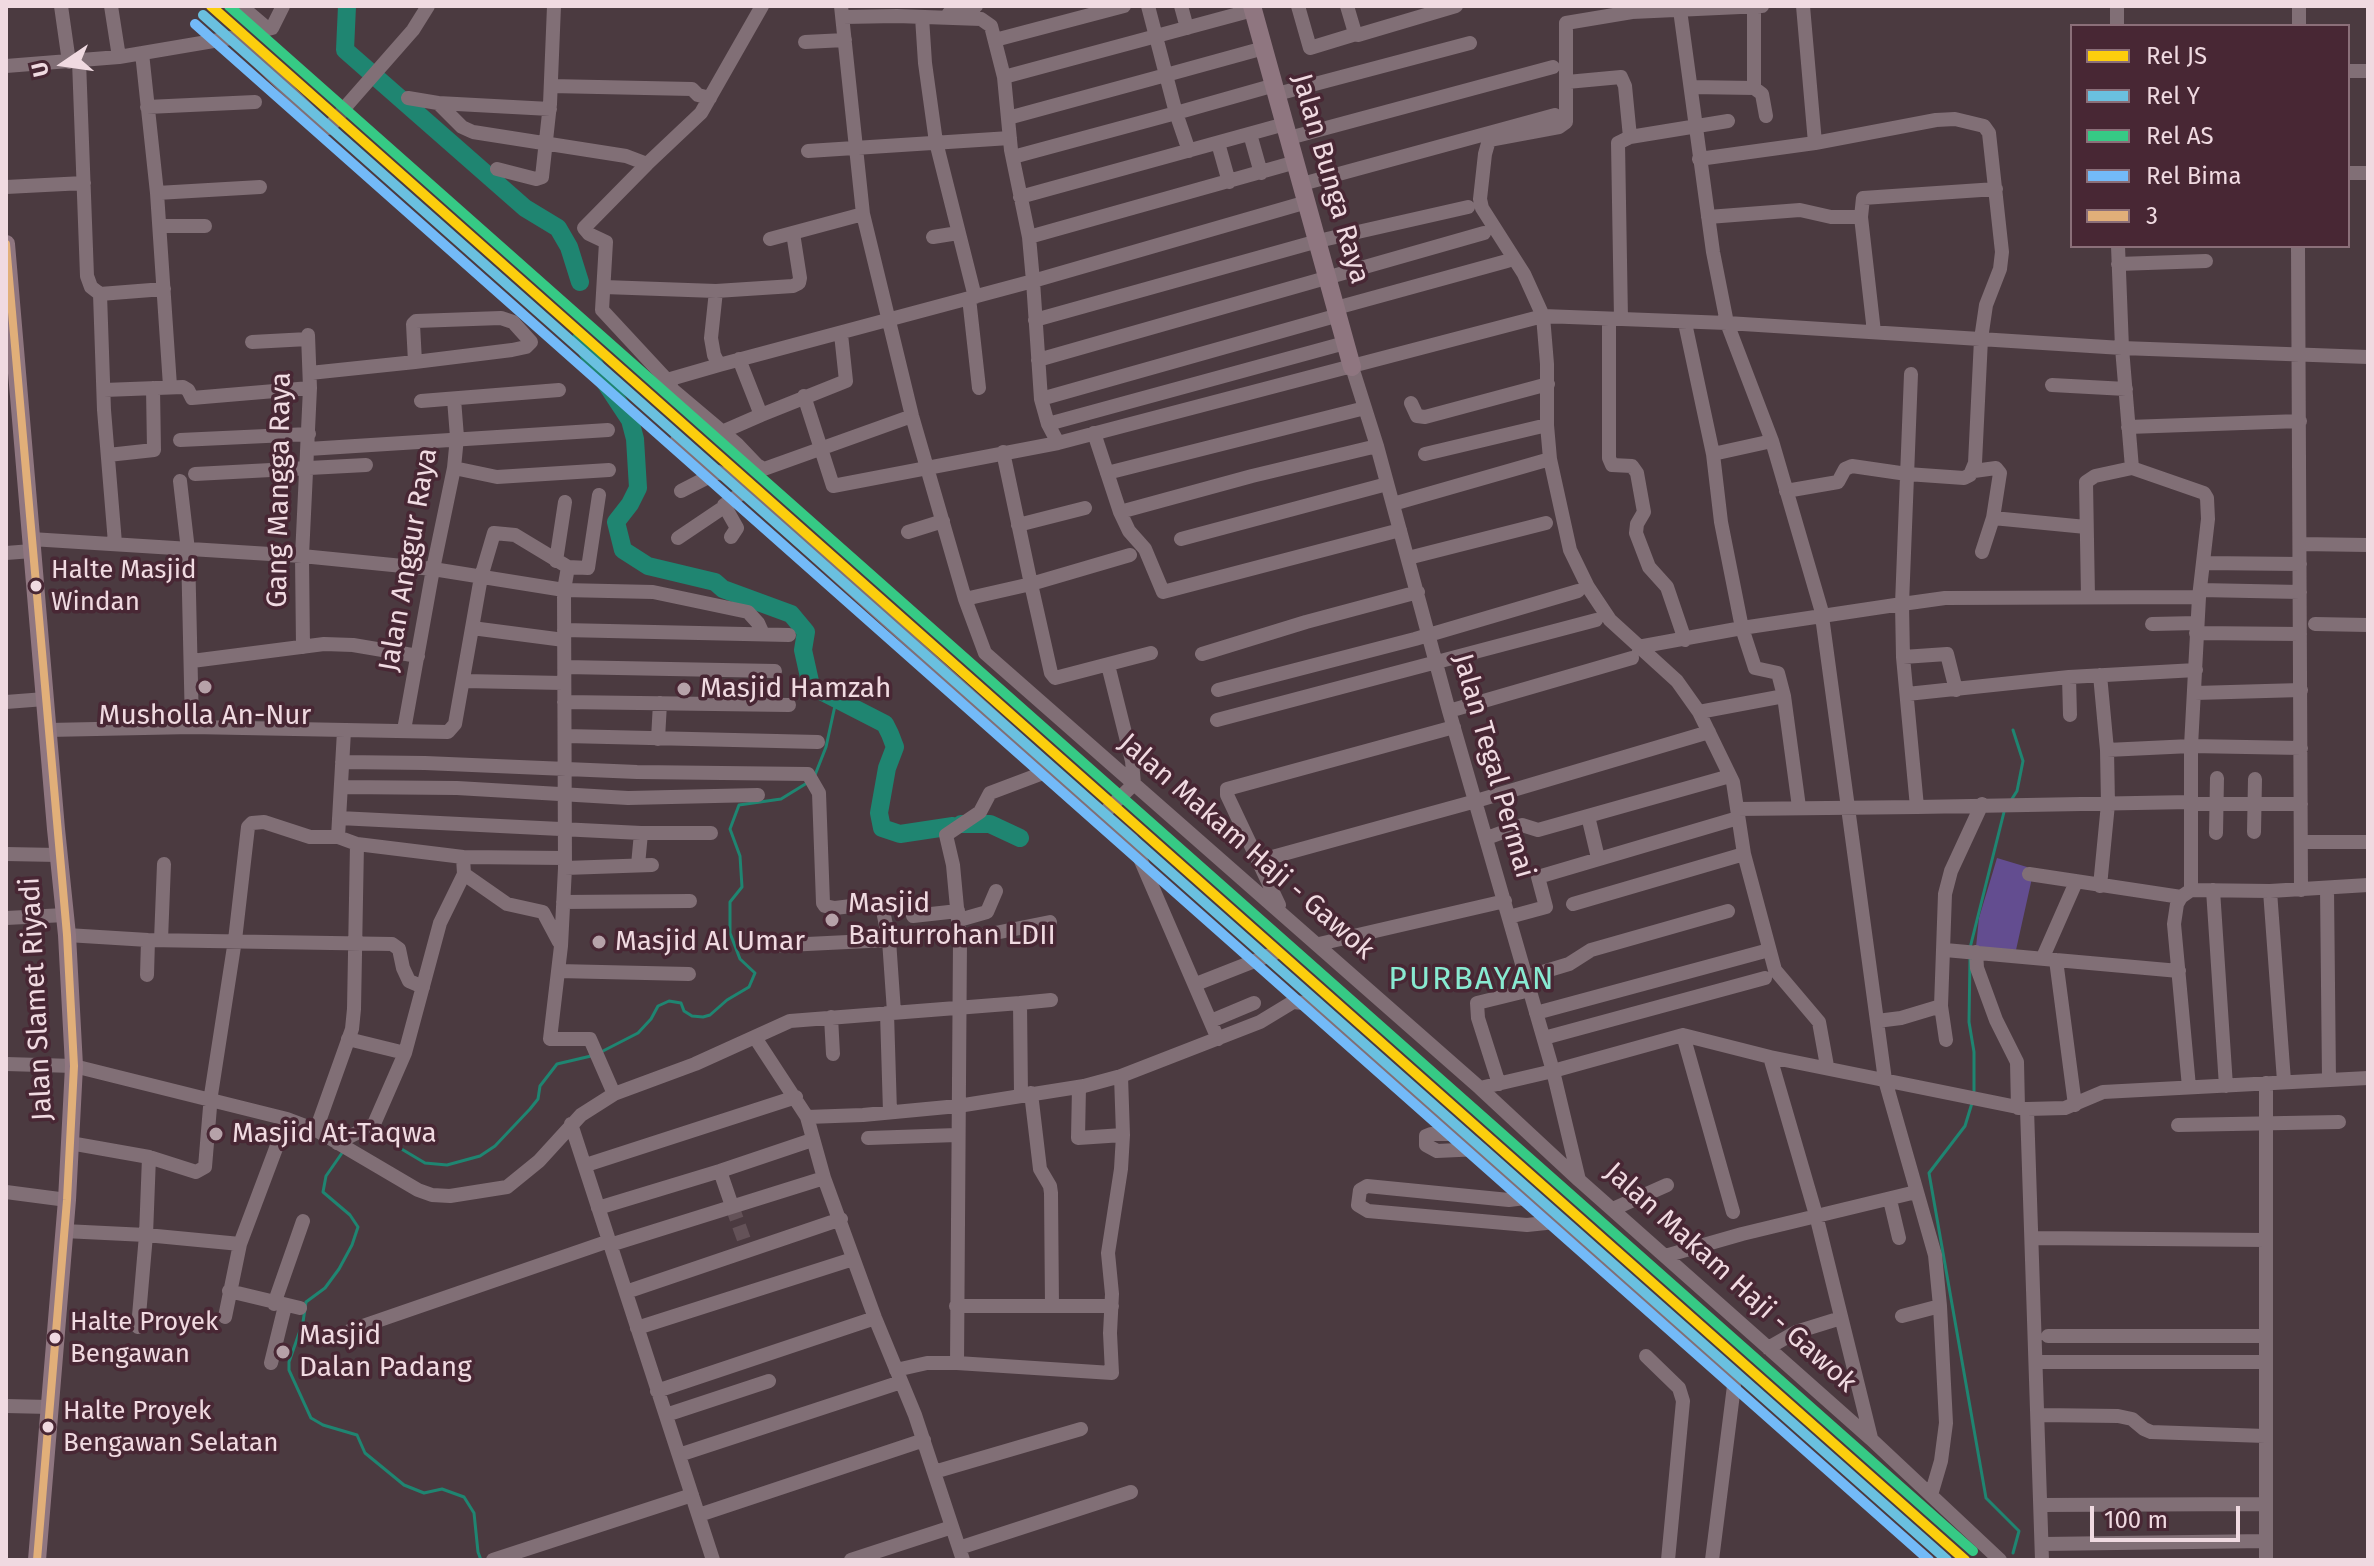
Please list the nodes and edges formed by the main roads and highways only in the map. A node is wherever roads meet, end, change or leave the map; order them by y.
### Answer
1 (1253, 8) edge
2 (6, 244) edge
3 (10, 332) edge
4 (1352, 367) road end
5 (37, 1560) edge

1 - 4 main road, Jalan Bunga Raya
2 - 3 main road, Jalan Slamet Riyadi
3 - 5 main road, Jalan Slamet Riyadi

